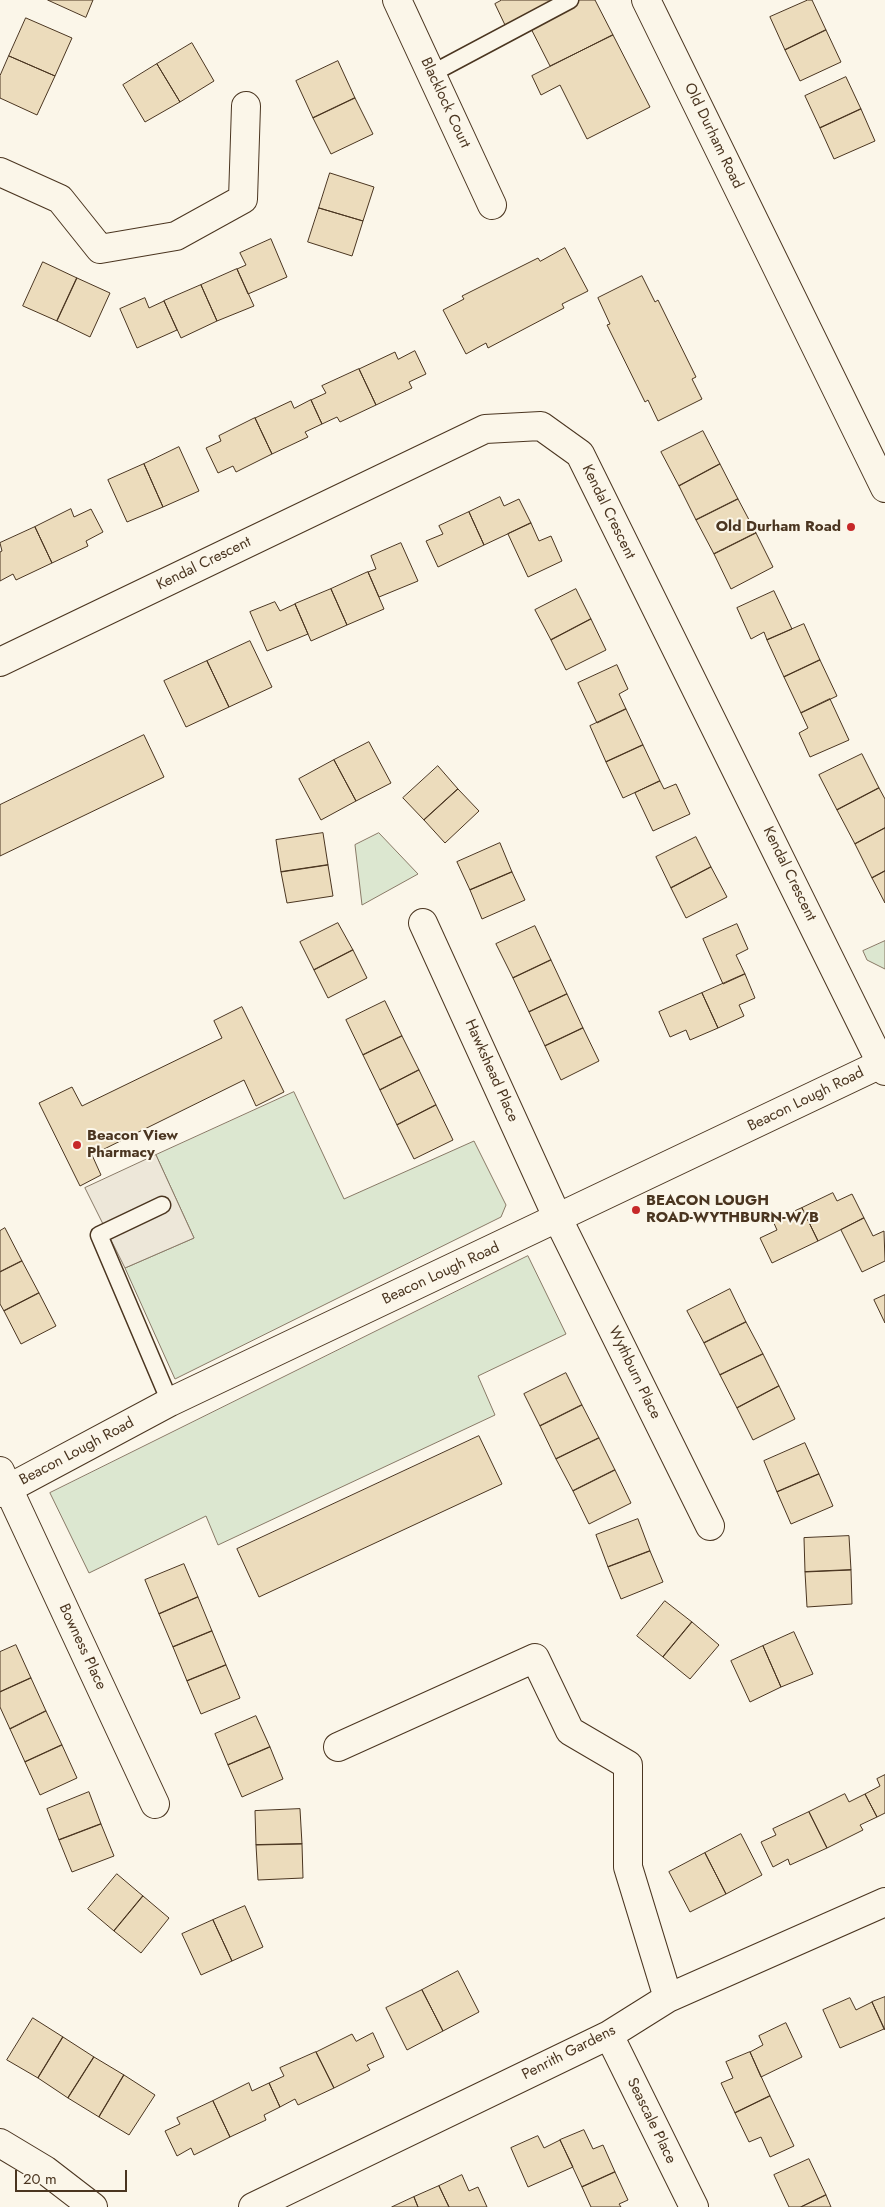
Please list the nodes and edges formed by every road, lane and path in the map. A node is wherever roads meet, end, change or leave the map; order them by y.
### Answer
1 (398, 0) edge
2 (570, 0) edge
3 (646, 0) edge
4 (431, 74) junction
5 (246, 106) dead end
6 (0, 172) edge
7 (492, 205) dead end
8 (885, 488) edge
9 (0, 662) edge
10 (423, 923) dead end
11 (884, 1066) edge
12 (162, 1205) dead end
13 (558, 1219) junction
14 (170, 1402) junction
15 (3, 1484) edge
16 (710, 1526) dead end
17 (338, 1747) dead end
18 (155, 1804) dead end
19 (885, 1902) edge
20 (668, 1998) junction
21 (609, 2035) junction
22 (0, 2143) edge
23 (93, 2207) edge
24 (253, 2207) edge
25 (694, 2207) edge

1 - 4 street, Blacklock Court
2 - 4 lane
3 - 8 street, Old Durham Road
4 - 7 street, Blacklock Court
5 - 6 street
9 - 11 street, Kendal Crescent
10 - 13 street, Hawkshead Place
11 - 13 street, Beacon Lough Road
12 - 14 lane
13 - 14 street, Beacon Lough Road
13 - 16 street, Wythburn Place
14 - 15 street, Beacon Lough Road
15 - 18 street, Bowness Place
17 - 20 street
19 - 20 street, Penrith Gardens
20 - 21 street, Penrith Gardens
21 - 24 street, Penrith Gardens
21 - 25 street, Seascale Place
22 - 23 street

